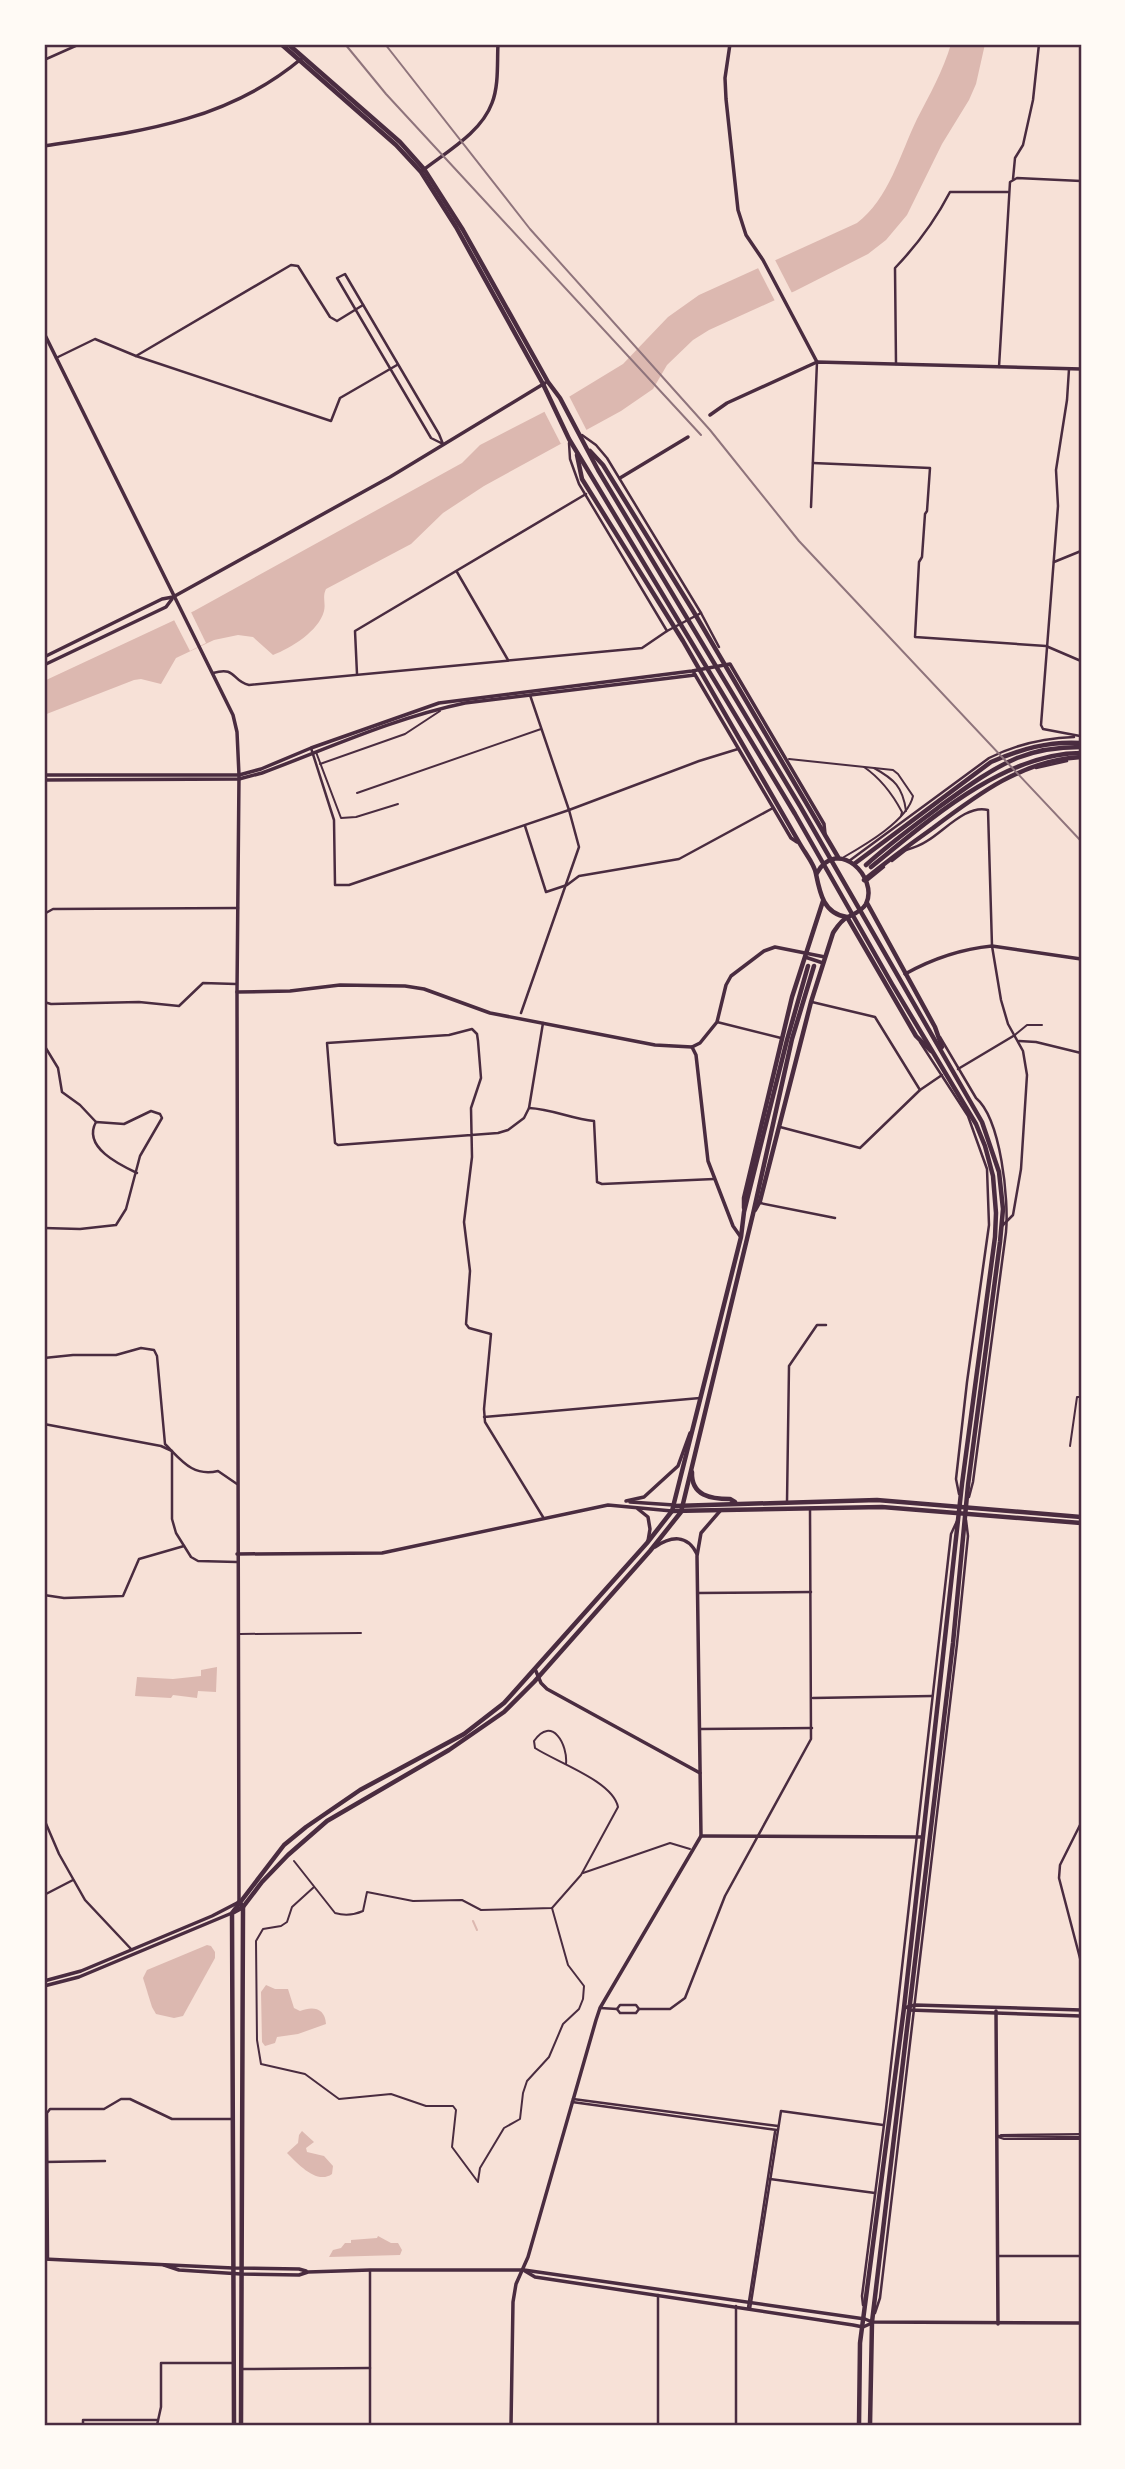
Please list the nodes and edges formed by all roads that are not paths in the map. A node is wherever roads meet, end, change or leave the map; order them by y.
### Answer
1 (80, 44) edge
2 (281, 44) edge
3 (288, 44) edge
4 (498, 44) edge
5 (730, 44) edge
6 (1039, 44) edge
7 (301, 59) junction
8 (44, 60) edge
9 (44, 146) edge
10 (422, 171) junction
11 (1013, 178) junction
12 (1081, 181) edge
13 (1009, 192) junction
14 (363, 305) junction
15 (356, 309) junction
16 (44, 333) edge
17 (136, 356) junction
18 (56, 358) junction
19 (817, 362) junction
20 (398, 364) junction
21 (896, 364) junction
22 (999, 367) junction
23 (390, 368) junction
24 (1069, 369) junction
25 (1081, 369) edge
26 (546, 383) junction
27 (710, 415) dead end
28 (579, 433) junction
29 (688, 437) dead end
30 (569, 439) junction
31 (443, 444) junction
32 (585, 445) junction
33 (577, 452) junction
34 (813, 463) junction
35 (620, 478) junction
36 (586, 494) junction
37 (811, 507) dead end
38 (1081, 551) edge
39 (1054, 562) junction
40 (457, 571) junction
41 (173, 597) junction
42 (701, 613) junction
43 (667, 631) junction
44 (719, 646) dead end
45 (1046, 646) junction
46 (44, 657) edge
47 (508, 660) junction
48 (1081, 661) edge
49 (44, 665) edge
50 (211, 673) junction
51 (694, 673) junction
52 (357, 674) junction
53 (530, 693) junction
54 (444, 707) junction
55 (542, 729) junction
56 (1081, 741) edge
57 (738, 749) junction
58 (313, 751) junction
59 (1081, 757) edge
60 (786, 759) junction
61 (320, 764) junction
62 (864, 766) junction
63 (873, 767) junction
64 (239, 777) junction
65 (44, 778) edge
66 (357, 793) dead end
67 (398, 804) dead end
68 (774, 808) junction
69 (569, 810) junction
70 (906, 812) junction
71 (901, 817) junction
72 (525, 826) junction
73 (825, 835) junction
74 (800, 844) junction
75 (906, 850) junction
76 (841, 858) junction
77 (851, 862) junction
78 (817, 873) junction
79 (865, 881) junction
80 (567, 885) junction
81 (823, 900) junction
82 (866, 902) junction
83 (238, 908) junction
84 (44, 914) edge
85 (847, 917) junction
86 (992, 946) junction
87 (806, 954) junction
88 (822, 959) junction
89 (1081, 959) edge
90 (905, 974) junction
91 (237, 984) junction
92 (237, 992) junction
93 (44, 1002) edge
94 (811, 1002) junction
95 (521, 1013) dead end
96 (717, 1022) junction
97 (543, 1023) junction
98 (1042, 1025) dead end
99 (935, 1027) junction
100 (1015, 1035) junction
101 (916, 1036) junction
102 (782, 1038) junction
103 (1019, 1041) junction
104 (44, 1045) edge
105 (692, 1047) junction
106 (1081, 1053) edge
107 (946, 1058) junction
108 (939, 1060) junction
109 (958, 1069) junction
110 (944, 1074) junction
111 (920, 1090) junction
112 (529, 1108) junction
113 (96, 1122) junction
114 (779, 1127) junction
115 (471, 1136) junction
116 (137, 1173) junction
117 (715, 1179) junction
118 (760, 1203) junction
119 (744, 1212) junction
120 (753, 1214) junction
121 (835, 1219) dead end
122 (1007, 1223) junction
123 (1002, 1227) junction
124 (44, 1228) edge
125 (741, 1237) junction
126 (826, 1325) dead end
127 (44, 1358) edge
128 (1081, 1397) edge
129 (701, 1398) junction
130 (484, 1417) junction
131 (44, 1424) edge
132 (693, 1428) junction
133 (1070, 1446) dead end
134 (172, 1451) junction
135 (691, 1462) junction
136 (237, 1484) junction
137 (626, 1502) junction
138 (787, 1502) junction
139 (735, 1503) junction
140 (620, 1506) junction
141 (810, 1507) junction
142 (673, 1508) junction
143 (682, 1509) junction
144 (721, 1510) junction
145 (963, 1510) junction
146 (544, 1517) junction
147 (1081, 1517) edge
148 (1081, 1523) edge
149 (647, 1543) junction
150 (184, 1546) junction
151 (650, 1550) junction
152 (237, 1554) junction
153 (698, 1556) junction
154 (237, 1562) junction
155 (811, 1592) junction
156 (698, 1593) junction
157 (44, 1595) edge
158 (361, 1633) dead end
159 (238, 1634) junction
160 (535, 1669) junction
161 (538, 1676) junction
162 (932, 1696) junction
163 (812, 1698) junction
164 (812, 1728) junction
165 (699, 1729) junction
166 (566, 1764) junction
167 (700, 1773) junction
168 (44, 1819) edge
169 (1081, 1823) edge
170 (701, 1836) junction
171 (759, 1836) junction
172 (926, 1837) junction
173 (690, 1849) dead end
174 (295, 1861) dead end
175 (581, 1875) junction
176 (73, 1880) junction
177 (314, 1886) junction
178 (44, 1895) edge
179 (239, 1902) junction
180 (243, 1907) junction
181 (552, 1908) junction
182 (232, 1913) junction
183 (132, 1950) junction
184 (1081, 1962) edge
185 (44, 1983) edge
186 (897, 2006) junction
187 (600, 2008) junction
188 (910, 2008) junction
189 (617, 2009) junction
190 (639, 2009) junction
191 (996, 2010) junction
192 (1081, 2013) edge
193 (573, 2100) junction
194 (233, 2119) junction
195 (883, 2124) junction
196 (777, 2128) junction
197 (997, 2136) junction
198 (1081, 2137) edge
199 (105, 2161) dead end
200 (46, 2162) edge
201 (768, 2178) junction
202 (874, 2193) junction
203 (881, 2194) junction
204 (998, 2256) junction
205 (1081, 2256) edge
206 (46, 2259) edge
207 (370, 2270) junction
208 (524, 2270) junction
209 (233, 2271) junction
210 (241, 2271) junction
211 (658, 2295) junction
212 (736, 2306) junction
213 (749, 2306) junction
214 (865, 2319) junction
215 (872, 2322) junction
216 (1081, 2323) edge
217 (998, 2324) junction
218 (863, 2327) junction
219 (233, 2362) junction
220 (241, 2368) junction
221 (370, 2368) junction
222 (157, 2420) junction
223 (83, 2425) edge
224 (157, 2425) edge
225 (234, 2425) edge
226 (241, 2425) edge
227 (370, 2425) edge
228 (511, 2425) edge
229 (658, 2425) edge
230 (736, 2425) edge
231 (859, 2425) edge
232 (870, 2425) edge

1 - 8 street
2 - 7 main road
3 - 7 main road
4 - 10 street
5 - 19 street
6 - 11 street
7 - 9 street
7 - 10 main road
10 - 26 main road
11 - 12 street
11 - 13 street
13 - 21 street
13 - 22 street
14 - 15 street
14 - 15 street
14 - 20 street
15 - 17 street
15 - 23 street
16 - 18 street
17 - 18 street
17 - 23 street
18 - 41 street
19 - 21 street
19 - 27 street
19 - 34 street
20 - 23 street
20 - 31 street
21 - 22 street
22 - 24 street
23 - 31 street
24 - 25 street
24 - 39 street
26 - 28 main road
26 - 30 main road
26 - 31 street
28 - 32 main road
28 - 35 street
29 - 35 street
30 - 33 main road
30 - 36 street
31 - 41 street
32 - 73 main road
32 - 107 main road
33 - 74 main road
33 - 108 main road
34 - 37 street
34 - 45 street
35 - 42 street
36 - 40 street
36 - 43 street
38 - 39 street
39 - 45 street
40 - 47 street
40 - 52 street
41 - 46 street
41 - 49 street
41 - 50 street
42 - 43 street
42 - 44 street
43 - 47 street
45 - 48 street
45 - 56 street
47 - 52 street
50 - 52 street
50 - 64 street
51 - 53 street
51 - 57 street
51 - 60 street
53 - 54 street
53 - 55 street
53 - 58 street
54 - 58 street
54 - 61 street
55 - 66 street
55 - 69 street
56 - 59 main road
56 - 77 main road
57 - 68 street
57 - 69 street
58 - 61 street
58 - 64 street
58 - 72 street
59 - 75 street
59 - 79 main road
60 - 62 street
60 - 73 street
61 - 67 street
62 - 63 street
62 - 71 street
63 - 70 street
63 - 70 street
64 - 65 street
64 - 83 street
68 - 74 street
68 - 80 street
69 - 72 street
69 - 80 street
70 - 71 street
71 - 76 street
72 - 80 street
73 - 76 main road
74 - 78 main road
75 - 79 street
75 - 86 street
76 - 77 main road
76 - 78 main road
77 - 79 main road
78 - 81 main road
79 - 82 main road
80 - 95 street
81 - 85 main road
81 - 87 main road
82 - 85 main road
82 - 90 main road
83 - 84 street
83 - 91 street
85 - 88 main road
85 - 101 main road
86 - 89 street
86 - 90 street
86 - 100 street
87 - 88 street
87 - 96 street
87 - 102 main road
88 - 94 main road
90 - 99 main road
91 - 92 street
91 - 93 street
92 - 97 street
92 - 136 street
94 - 111 street
94 - 114 main road
96 - 102 street
96 - 105 street
97 - 105 street
97 - 112 street
98 - 100 street
99 - 107 main road
99 - 109 street
100 - 103 street
100 - 109 street
101 - 108 main road
101 - 110 street
102 - 119 main road
103 - 106 street
103 - 122 street
104 - 113 street
105 - 117 street
107 - 123 main road
108 - 110 main road
109 - 122 street
110 - 111 street
110 - 145 main road
111 - 114 street
112 - 115 street
112 - 117 street
113 - 116 street
113 - 116 street
114 - 118 main road
115 - 115 street
115 - 130 street
116 - 124 street
117 - 125 street
118 - 120 main road
118 - 121 street
119 - 120 main road
119 - 125 main road
120 - 135 main road
122 - 123 street
122 - 145 street
123 - 145 main road
125 - 129 main road
126 - 138 street
127 - 134 street
128 - 133 street
129 - 130 street
129 - 132 main road
130 - 146 street
131 - 134 street
132 - 137 street
132 - 142 main road
134 - 136 street
134 - 150 street
135 - 139 main road
135 - 143 main road
136 - 152 street
137 - 140 street
137 - 142 street
138 - 139 main road
138 - 145 main road
139 - 143 main road
140 - 142 street
140 - 146 street
140 - 149 street
141 - 144 main road
141 - 145 main road
141 - 155 street
142 - 143 main road
142 - 149 main road
143 - 144 main road
143 - 151 main road
144 - 153 street
145 - 147 main road
145 - 148 main road
145 - 162 street
145 - 172 main road
145 - 172 street
146 - 152 street
149 - 160 main road
150 - 154 street
150 - 157 street
151 - 153 street
151 - 161 main road
152 - 154 street
153 - 156 street
154 - 159 street
155 - 156 street
155 - 163 street
156 - 165 street
158 - 159 street
159 - 179 street
160 - 161 street
160 - 179 main road
161 - 167 street
161 - 180 main road
162 - 163 street
162 - 172 street
163 - 164 street
164 - 165 street
164 - 171 street
165 - 167 street
166 - 166 street
166 - 175 street
167 - 170 street
168 - 176 street
169 - 184 street
170 - 171 street
170 - 187 street
171 - 172 street
171 - 190 street
172 - 186 street
172 - 188 main road
172 - 188 street
173 - 175 street
174 - 177 street
175 - 181 street
176 - 178 street
176 - 183 street
177 - 181 street
177 - 181 street
179 - 180 main road
179 - 182 main road
179 - 183 street
180 - 182 main road
180 - 210 main road
182 - 185 street
182 - 194 main road
183 - 185 street
186 - 188 street
186 - 195 street
187 - 189 street
187 - 193 street
188 - 191 street
188 - 203 main road
188 - 215 main road
189 - 190 street
189 - 190 street
191 - 192 street
191 - 197 street
193 - 196 street
193 - 208 street
194 - 200 street
194 - 209 main road
195 - 196 street
195 - 202 street
196 - 201 street
197 - 198 street
197 - 204 street
199 - 200 street
200 - 206 street
201 - 202 street
201 - 213 street
202 - 203 street
202 - 214 street
203 - 214 main road
204 - 205 street
204 - 217 street
206 - 209 street
207 - 208 street
207 - 210 street
207 - 221 street
208 - 211 street
208 - 213 street
208 - 228 street
209 - 210 street
209 - 219 main road
210 - 220 main road
211 - 212 street
211 - 229 street
212 - 213 street
212 - 230 street
213 - 214 street
213 - 218 street
214 - 215 street
214 - 218 main road
215 - 217 street
215 - 218 street
215 - 232 main road
216 - 217 street
218 - 231 main road
219 - 222 street
219 - 225 main road
220 - 221 street
220 - 226 main road
221 - 227 street
222 - 223 street
222 - 224 street

